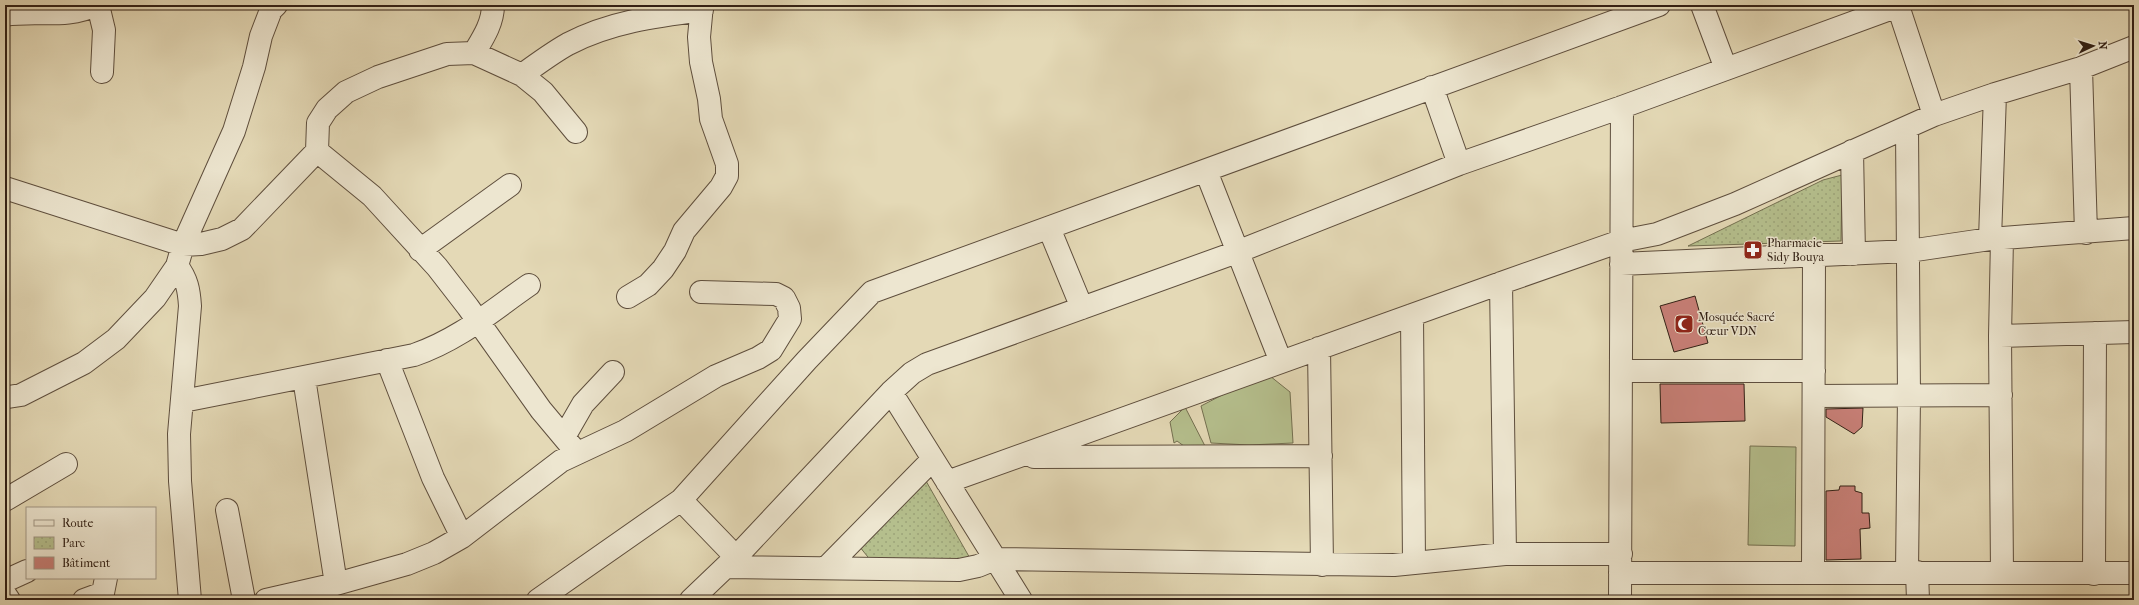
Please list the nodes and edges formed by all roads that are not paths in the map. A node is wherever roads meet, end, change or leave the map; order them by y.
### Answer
1 (96, 5) edge
2 (276, 5) edge
3 (493, 5) edge
4 (1659, 5) edge
5 (1702, 5) edge
6 (1899, 6) edge
7 (702, 8) edge
8 (5, 15) edge
9 (2134, 47) edge
10 (474, 53) junction
11 (2081, 68) junction
12 (1726, 69) junction
13 (102, 72) dead end
14 (522, 75) junction
15 (1432, 87) junction
16 (1995, 94) junction
17 (1622, 107) junction
18 (1934, 115) junction
19 (1907, 128) junction
20 (576, 132) dead end
21 (317, 151) junction
22 (1852, 151) junction
23 (1459, 164) junction
24 (1206, 171) junction
25 (510, 186) dead end
26 (5, 188) edge
27 (1049, 228) junction
28 (2134, 228) edge
29 (2086, 233) junction
30 (1996, 239) junction
31 (1621, 242) junction
32 (183, 245) junction
33 (420, 250) junction
34 (1909, 251) junction
35 (1237, 252) junction
36 (1854, 254) junction
37 (1814, 255) junction
38 (1621, 264) junction
39 (177, 266) junction
40 (1502, 283) junction
41 (529, 285) dead end
42 (701, 292) dead end
43 (628, 297) dead end
44 (1082, 308) junction
45 (1412, 315) junction
46 (478, 323) junction
47 (2134, 332) edge
48 (2096, 333) junction
49 (2000, 336) junction
50 (1319, 348) junction
51 (387, 360) junction
52 (1281, 362) junction
53 (1621, 370) junction
54 (1814, 371) junction
55 (613, 372) dead end
56 (304, 378) junction
57 (891, 392) junction
58 (2002, 395) junction
59 (5, 396) edge
60 (1815, 396) junction
61 (1909, 396) junction
62 (183, 401) junction
63 (571, 445) junction
64 (1321, 456) junction
65 (1018, 457) junction
66 (932, 460) junction
67 (66, 464) dead end
68 (947, 482) junction
69 (5, 500) edge
70 (681, 500) junction
71 (227, 510) dead end
72 (462, 537) junction
73 (1505, 554) junction
74 (994, 559) junction
75 (731, 562) junction
76 (1414, 563) junction
77 (1620, 563) junction
78 (1322, 565) junction
79 (826, 568) junction
80 (26, 571) edge
81 (1813, 572) junction
82 (1912, 572) junction
83 (2002, 572) junction
84 (2134, 572) edge
85 (2094, 574) junction
86 (106, 579) edge
87 (5, 581) edge
88 (336, 584) junction
89 (5, 594) edge
90 (9, 600) edge
91 (84, 600) edge
92 (190, 600) edge
93 (244, 600) edge
94 (266, 600) edge
95 (538, 600) edge
96 (691, 600) edge
97 (1021, 600) edge
98 (1620, 600) edge
99 (1918, 600) edge

1 - 8 street
1 - 13 street
2 - 32 street
3 - 10 street
4 - 15 street
5 - 12 street
6 - 12 street
6 - 18 street
7 - 14 street
7 - 43 street
9 - 11 street
10 - 14 street
10 - 21 street
11 - 16 street
11 - 29 street
12 - 17 street
14 - 20 street
15 - 23 street
15 - 24 street
16 - 18 street
16 - 30 street
17 - 23 street
17 - 31 street
18 - 19 street
19 - 22 street
19 - 34 street
21 - 32 street
21 - 33 street
22 - 31 street
22 - 36 street
23 - 35 street
24 - 27 street
24 - 35 street
25 - 33 street
26 - 32 street
27 - 44 street
27 - 70 street
28 - 29 street
29 - 30 street
30 - 34 street
30 - 49 street
31 - 38 street
31 - 40 street
32 - 39 street
33 - 46 street
34 - 36 street
34 - 61 street
35 - 44 street
35 - 52 street
36 - 37 street
37 - 38 street
37 - 54 street
38 - 53 street
39 - 59 street
39 - 62 street
40 - 45 street
40 - 73 street
41 - 46 street
42 - 63 street
44 - 57 street
45 - 50 street
45 - 76 street
46 - 51 street
46 - 63 street
47 - 48 street
48 - 49 street
48 - 85 street
49 - 58 street
50 - 52 street
50 - 64 street
51 - 56 street
51 - 72 street
52 - 65 street
53 - 54 street
53 - 77 street
54 - 60 street
55 - 63 street
56 - 62 street
56 - 88 street
57 - 66 street
57 - 75 street
58 - 61 street
58 - 83 street
60 - 61 street
60 - 81 street
61 - 82 street
62 - 92 street
63 - 72 street
64 - 65 street
64 - 78 street
65 - 68 street
66 - 68 street
66 - 79 street
67 - 69 street
68 - 74 street
70 - 75 street
70 - 95 street
71 - 93 street
72 - 88 street
73 - 76 street
73 - 77 street
74 - 78 street
74 - 79 street
74 - 97 street
75 - 79 street
75 - 96 street
76 - 78 street
77 - 81 street
77 - 98 street
80 - 87 street
81 - 82 street
82 - 83 street
82 - 99 street
83 - 85 street
84 - 85 street
86 - 91 street
88 - 94 street
89 - 90 street

